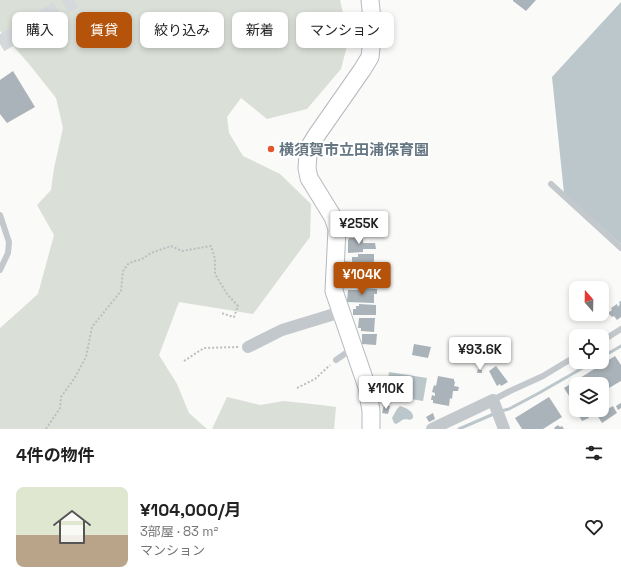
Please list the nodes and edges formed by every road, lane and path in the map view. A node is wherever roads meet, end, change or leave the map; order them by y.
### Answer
1 (370, 0) edge
2 (551, 184) dead end
3 (0, 215) edge
4 (621, 248) edge
5 (0, 270) edge
6 (341, 312) junction
7 (221, 313) dead end
8 (621, 329) edge
9 (609, 337) edge
10 (248, 347) joint
11 (354, 348) junction
12 (336, 360) joint
13 (569, 360) edge
14 (184, 361) dead end
15 (297, 388) dead end
16 (493, 400) junction
17 (46, 429) edge
18 (371, 429) edge
19 (432, 429) edge
20 (504, 429) edge

1 - 6 street
2 - 4 lane
3 - 5 lane
6 - 10 street
6 - 11 street
7 - 17 path
8 - 9 lane
10 - 14 path
11 - 12 lane
11 - 18 street
12 - 15 path
13 - 16 lane
16 - 19 street
16 - 20 street

